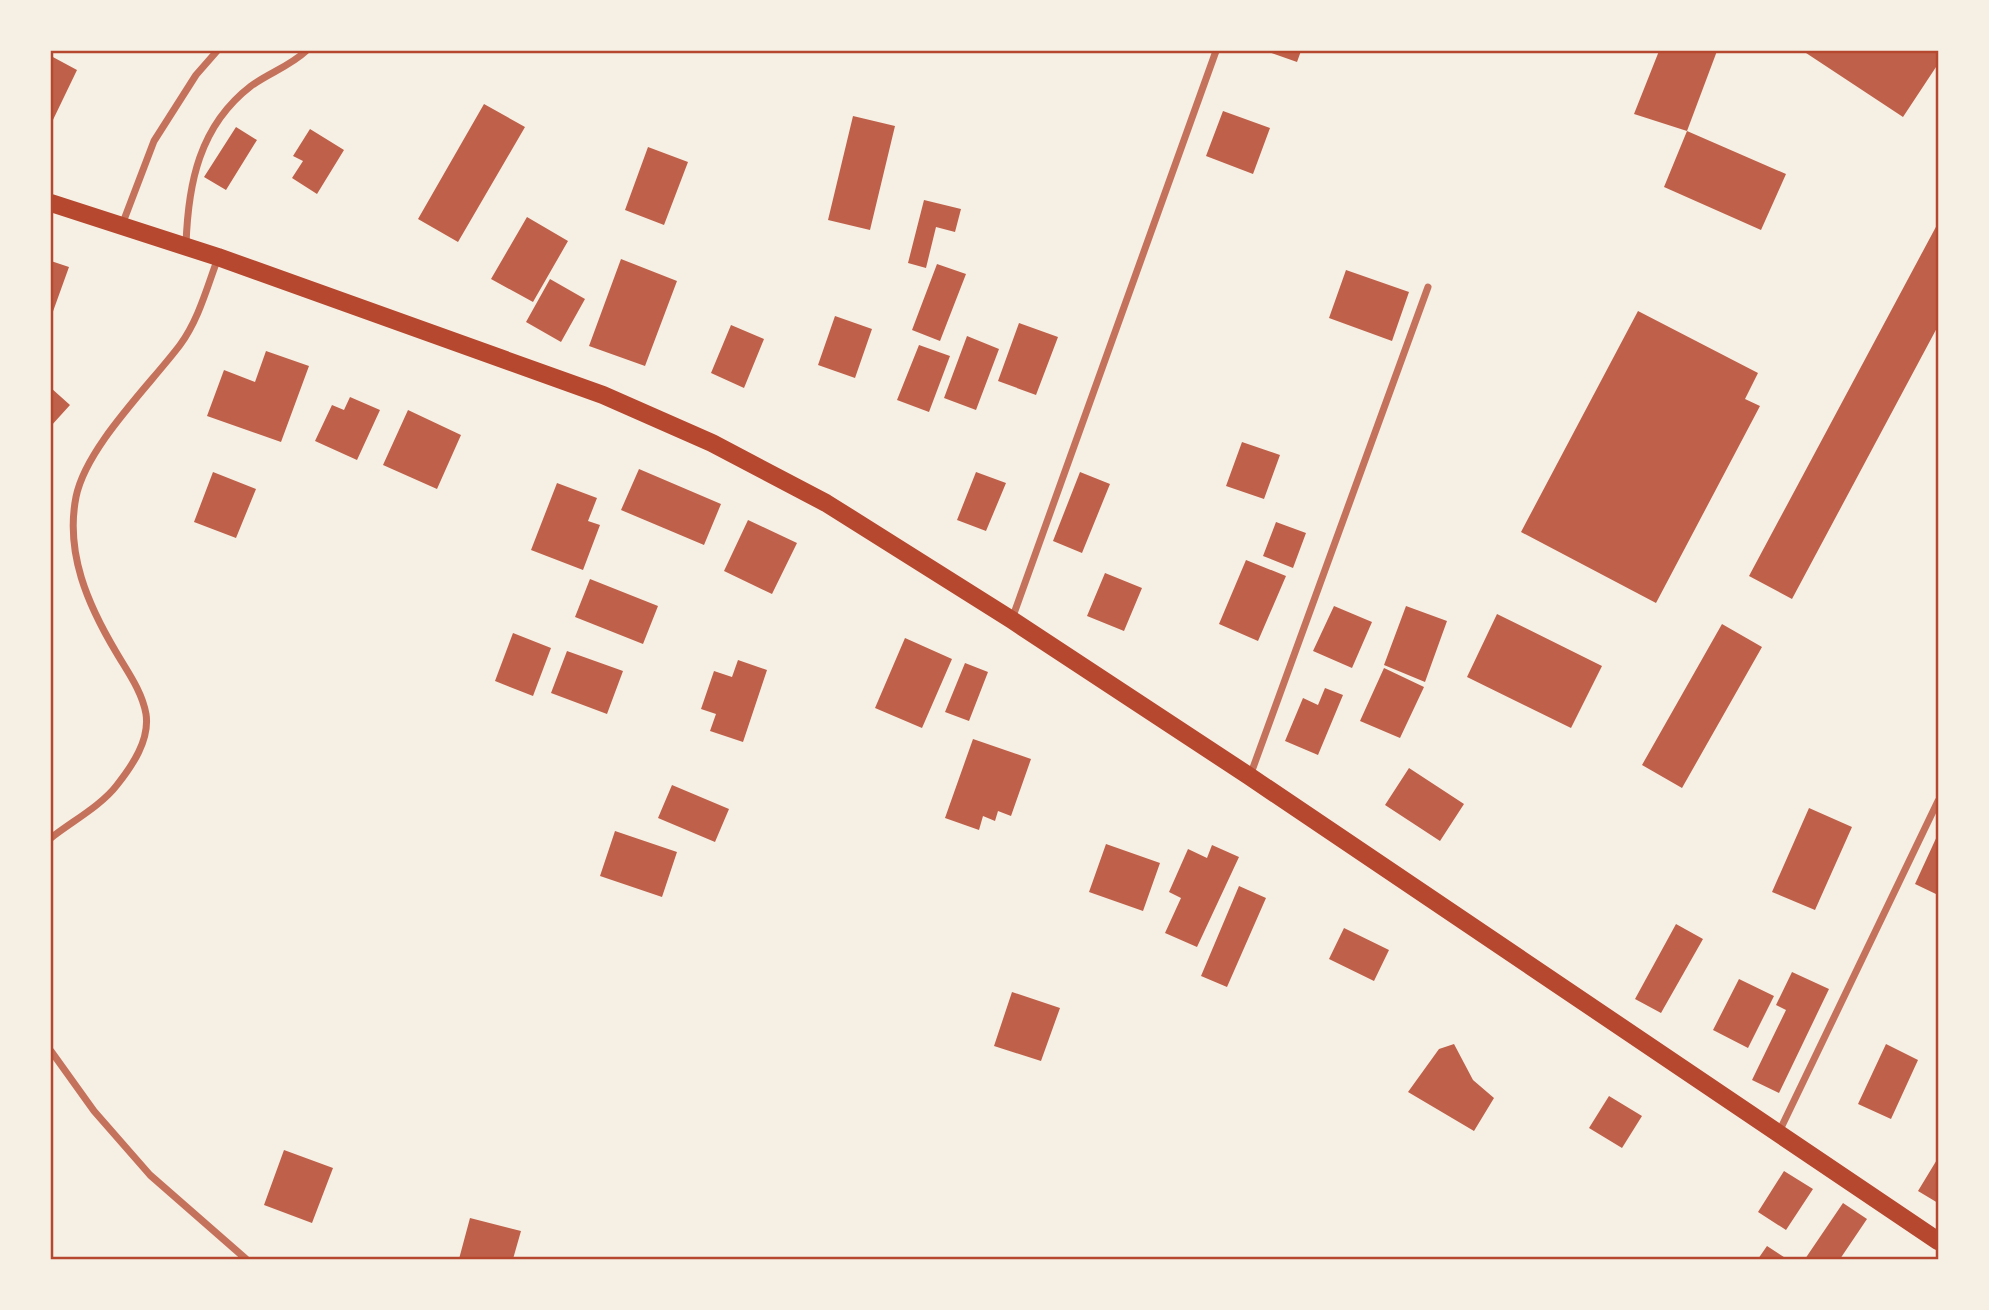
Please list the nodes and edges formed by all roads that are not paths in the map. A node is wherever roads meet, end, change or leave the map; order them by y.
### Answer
1 (217, 51) edge
2 (306, 51) edge
3 (1216, 51) edge
4 (51, 203) edge
5 (122, 225) junction
6 (186, 247) junction
7 (218, 257) junction
8 (1428, 286) dead end
9 (1012, 620) junction
10 (1249, 776) junction
11 (1938, 801) edge
12 (51, 838) edge
13 (51, 1051) edge
14 (1779, 1133) junction
15 (1938, 1241) edge
16 (246, 1259) edge

1 - 5 street
2 - 6 street
3 - 9 street
4 - 5 main road
5 - 6 main road
6 - 7 main road
7 - 9 main road
7 - 12 street
8 - 10 street
9 - 10 main road
10 - 14 main road
11 - 14 street
13 - 16 street
14 - 15 main road

